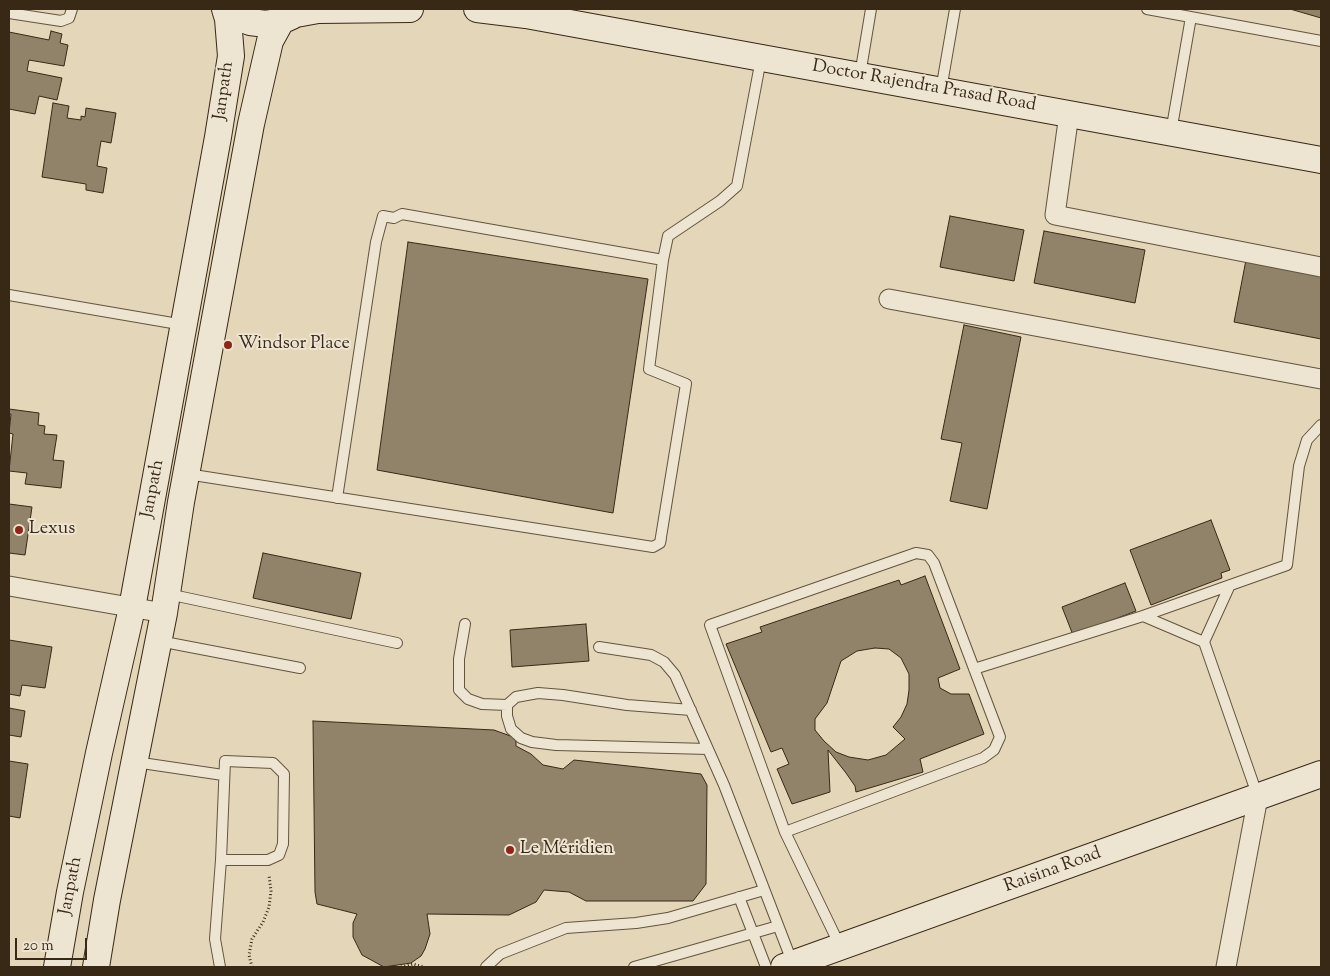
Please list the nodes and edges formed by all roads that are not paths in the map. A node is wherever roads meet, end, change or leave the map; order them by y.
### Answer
1 (72, 9) edge
2 (226, 9) edge
3 (410, 9) edge
4 (477, 9) edge
5 (871, 9) edge
6 (955, 9) edge
7 (1147, 9) edge
8 (527, 12) edge
9 (9, 13) edge
10 (292, 14) edge
11 (1191, 17) junction
12 (1321, 41) edge
13 (761, 58) junction
14 (860, 76) junction
15 (941, 90) junction
16 (1070, 114) junction
17 (1171, 133) junction
18 (1321, 160) edge
19 (663, 260) junction
20 (1321, 266) edge
21 (9, 295) edge
22 (889, 299) dead end
23 (185, 326) junction
24 (1321, 378) edge
25 (1321, 425) edge
26 (186, 474) junction
27 (337, 498) junction
28 (1230, 585) junction
29 (9, 586) edge
30 (166, 603) junction
31 (132, 608) junction
32 (1143, 616) junction
33 (465, 624) dead end
34 (158, 641) junction
35 (1204, 642) junction
36 (397, 643) dead end
37 (599, 647) dead end
38 (300, 668) dead end
39 (974, 669) junction
40 (507, 706) junction
41 (691, 710) junction
42 (708, 749) junction
43 (135, 762) junction
44 (1321, 774) edge
45 (223, 775) junction
46 (1258, 796) junction
47 (785, 832) junction
48 (221, 860) junction
49 (764, 890) junction
50 (739, 897) junction
51 (778, 926) junction
52 (753, 933) junction
53 (840, 947) junction
54 (789, 966) edge
55 (57, 967) edge
56 (96, 967) edge
57 (220, 967) edge
58 (486, 967) edge
59 (634, 967) edge
60 (766, 967) edge
61 (1226, 967) edge

1 - 9 lane
2 - 10 main road
2 - 23 main road, Janpath
3 - 10 main road
4 - 8 main road, Doctor Rajendra Prasad Road
5 - 14 lane
6 - 15 lane
7 - 11 lane
8 - 13 main road, Doctor Rajendra Prasad Road
10 - 26 main road, Janpath
11 - 12 lane
11 - 17 lane
13 - 14 main road, Doctor Rajendra Prasad Road
13 - 19 lane
14 - 15 main road, Doctor Rajendra Prasad Road
15 - 16 main road, Doctor Rajendra Prasad Road
16 - 17 main road, Doctor Rajendra Prasad Road
16 - 20 street
17 - 18 main road, Doctor Rajendra Prasad Road
19 - 27 lane
19 - 27 lane
21 - 23 lane
22 - 24 street
23 - 31 main road, Janpath
25 - 28 lane
26 - 27 lane
26 - 30 main road, Janpath
28 - 32 lane
28 - 35 lane
29 - 31 street
30 - 31 street
30 - 34 main road, Janpath
30 - 36 lane
31 - 55 main road, Janpath
32 - 35 lane
32 - 39 lane
33 - 40 lane
34 - 38 lane
34 - 43 main road, Janpath
35 - 46 lane
37 - 41 lane
39 - 47 lane
39 - 47 lane
40 - 41 lane
40 - 42 lane
41 - 42 lane
42 - 49 lane
43 - 45 lane
43 - 56 main road, Janpath
44 - 46 main road, Raisina Road
45 - 48 lane
45 - 48 lane
46 - 53 main road, Raisina Road
46 - 61 street
47 - 53 lane
48 - 57 lane
49 - 50 lane
49 - 51 lane
50 - 52 lane
50 - 58 lane
51 - 52 lane
51 - 54 lane
52 - 59 lane
52 - 60 lane
53 - 54 main road, Raisina Road

